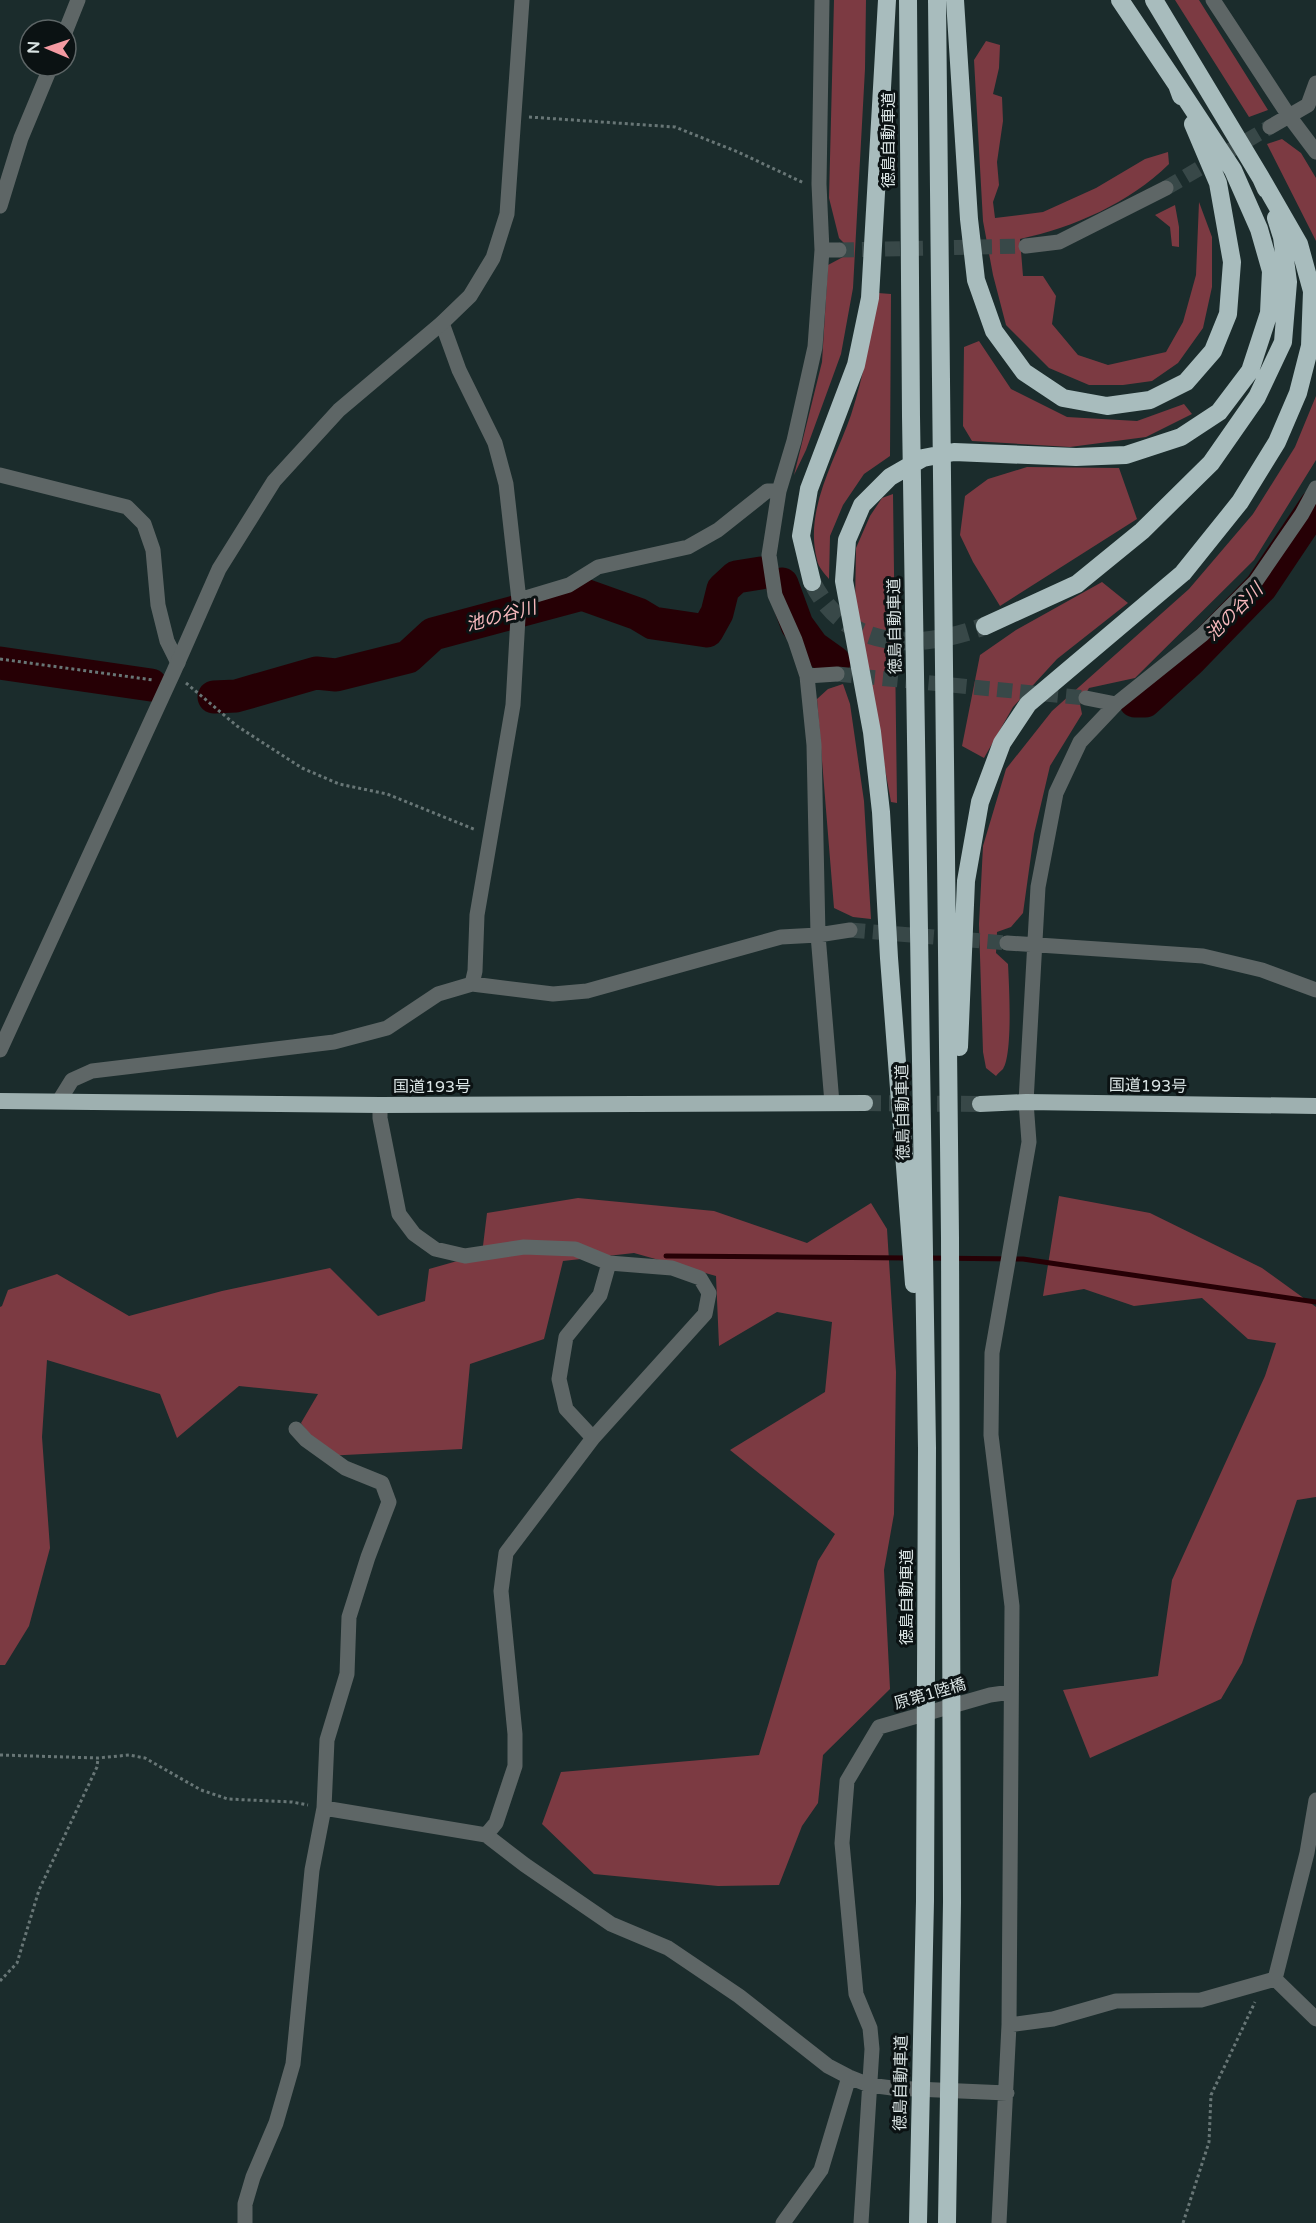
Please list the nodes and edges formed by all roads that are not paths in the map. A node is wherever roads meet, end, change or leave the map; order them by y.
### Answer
1 (78, 0) edge
2 (522, 0) edge
3 (822, 0) edge
4 (887, 0) edge
5 (908, 0) edge
6 (937, 0) edge
7 (955, 0) edge
8 (1120, 0) edge
9 (1154, 0) edge
10 (1213, 0) edge
11 (71, 18) edge
12 (46, 78) edge
13 (1316, 83) edge
14 (1177, 85) junction
15 (1289, 116) junction
16 (1270, 127) tunnel mouth
17 (1316, 152) edge
18 (1262, 178) junction
19 (1166, 188) tunnel mouth
20 (0, 206) edge
21 (1026, 246) tunnel mouth
22 (822, 250) junction
23 (839, 250) tunnel mouth
24 (442, 324) junction
25 (0, 475) edge
26 (1316, 488) edge
27 (780, 491) junction
28 (812, 582) tunnel mouth
29 (519, 606) junction
30 (985, 626) tunnel mouth
31 (174, 672) junction
32 (837, 674) tunnel mouth
33 (807, 676) junction
34 (1086, 698) tunnel mouth
35 (1116, 704) junction
36 (850, 930) tunnel mouth
37 (818, 935) junction
38 (1007, 943) tunnel mouth
39 (1034, 945) junction
40 (472, 984) junction
41 (1316, 990) edge
42 (0, 1050) edge
43 (0, 1101) edge
44 (59, 1101) junction
45 (1026, 1102) junction
46 (832, 1103) junction
47 (865, 1103) tunnel mouth
48 (980, 1104) tunnel mouth
49 (380, 1105) junction
50 (1316, 1106) edge
51 (950, 1237) junction
52 (609, 1263) junction
53 (296, 1429) dead end
54 (593, 1438) junction
55 (927, 1448) junction
56 (1011, 1692) junction
57 (1316, 1800) edge
58 (324, 1808) junction
59 (486, 1835) junction
60 (1269, 1981) junction
61 (1316, 2019) edge
62 (1010, 2025) junction
63 (849, 2077) junction
64 (869, 2085) junction
65 (1007, 2093) junction
66 (245, 2223) edge
67 (783, 2223) edge
68 (861, 2223) edge
69 (918, 2223) edge
70 (947, 2223) edge
71 (999, 2223) edge

1 - 11 street
2 - 24 street
3 - 22 street
4 - 28 highway
5 - 55 highway, 徳島自動車道
6 - 51 highway
7 - 14 highway
8 - 14 highway
9 - 18 highway
10 - 15 street
12 - 20 street
13 - 15 street
14 - 55 highway
15 - 16 street
15 - 17 street
18 - 30 highway
18 - 51 highway
19 - 21 street
22 - 23 street
22 - 27 street
24 - 29 street
24 - 31 street
25 - 31 street
26 - 35 street
27 - 29 street
27 - 33 street
29 - 40 street
31 - 42 street
32 - 33 street
33 - 37 street
34 - 35 street
35 - 39 street
36 - 37 street
37 - 40 street
37 - 46 street
38 - 39 street
39 - 41 street
39 - 45 street
40 - 44 street
43 - 44 highway, 国道193号
44 - 49 highway, 国道193号
45 - 48 highway, 国道193号
45 - 50 highway, 国道193号
45 - 56 street
46 - 47 highway, 国道193号
46 - 49 highway, 国道193号
49 - 52 street
51 - 70 highway
52 - 54 street
52 - 54 street
53 - 58 street
54 - 59 street
55 - 69 highway, 徳島自動車道
56 - 62 street
56 - 64 street, 原第1陸橋
57 - 60 street
58 - 59 street
58 - 66 street
59 - 63 street
60 - 61 street
60 - 62 street
62 - 65 street
63 - 64 street
63 - 67 street
64 - 65 street
64 - 68 street
65 - 71 street

